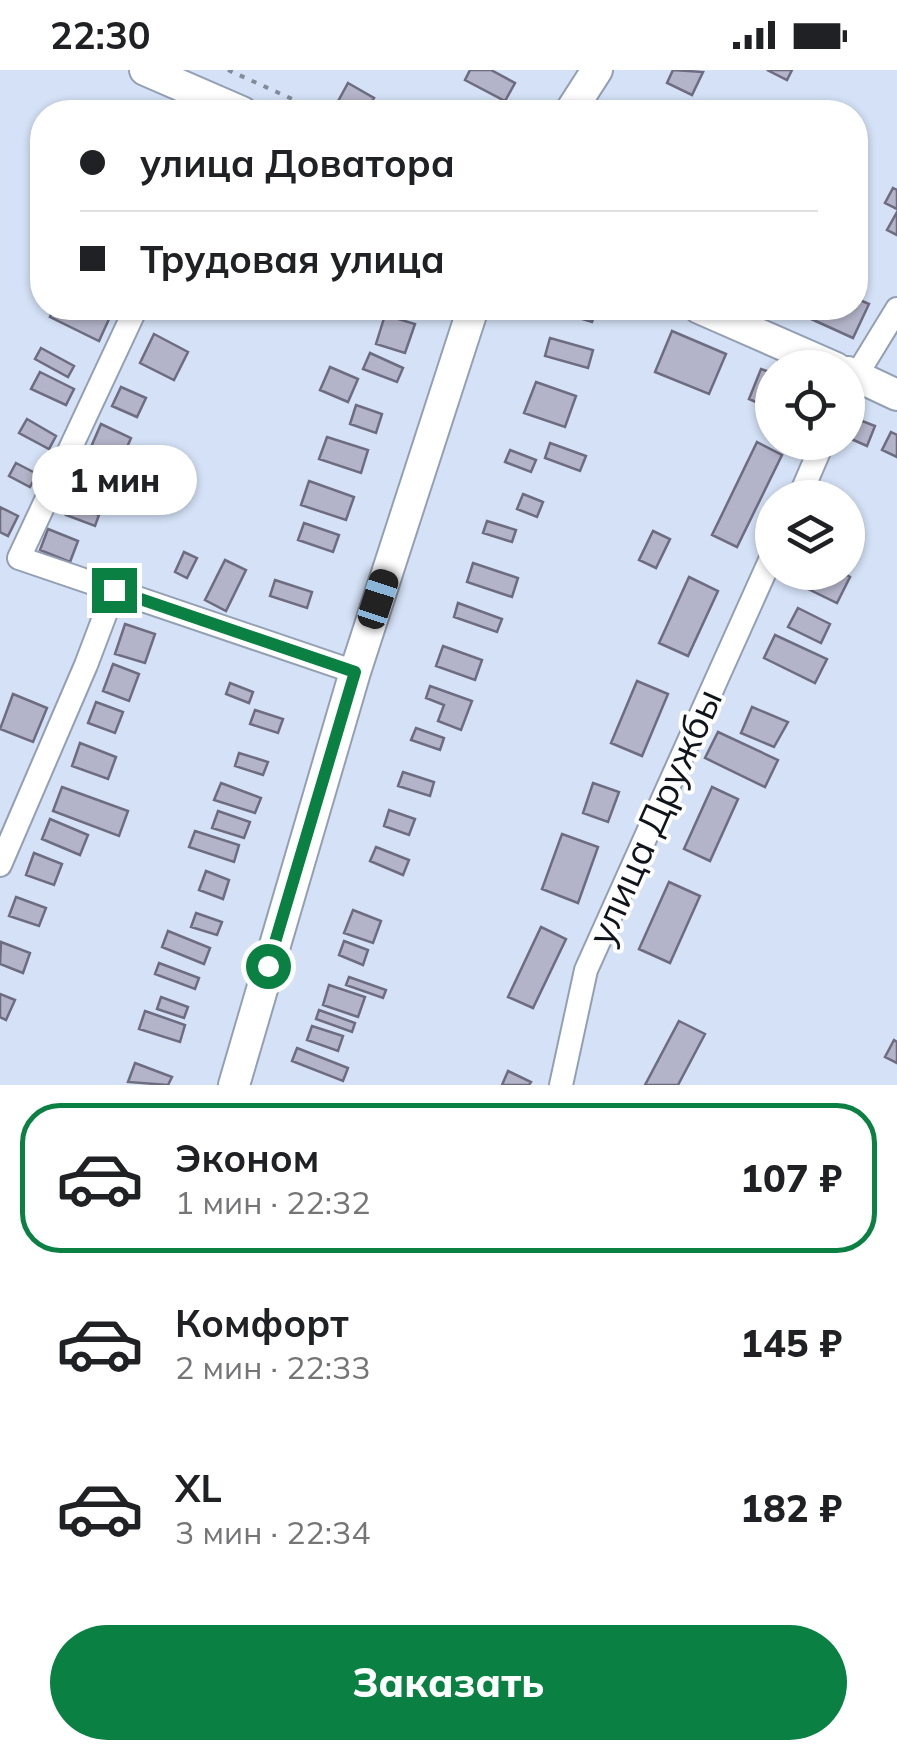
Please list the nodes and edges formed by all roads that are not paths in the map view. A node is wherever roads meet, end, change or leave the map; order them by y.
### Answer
1 (145, 70) edge
2 (597, 70) edge
3 (183, 77) edge
4 (222, 100) edge
5 (578, 100) edge
6 (897, 309) edge
7 (130, 320) edge
8 (469, 320) edge
9 (725, 320) edge
10 (790, 350) edge
11 (865, 351) edge
12 (865, 383) edge
13 (897, 395) edge
14 (114, 590) junction
15 (757, 590) edge
16 (355, 672) junction
17 (0, 865) edge
18 (234, 1085) edge
19 (560, 1085) edge

1 - 3 street
2 - 5 street
3 - 4 street
6 - 11 street
7 - 14 street
8 - 16 street
9 - 10 street
12 - 13 street
14 - 16 street
14 - 17 street
15 - 19 street, улица Дружбы
16 - 18 street

